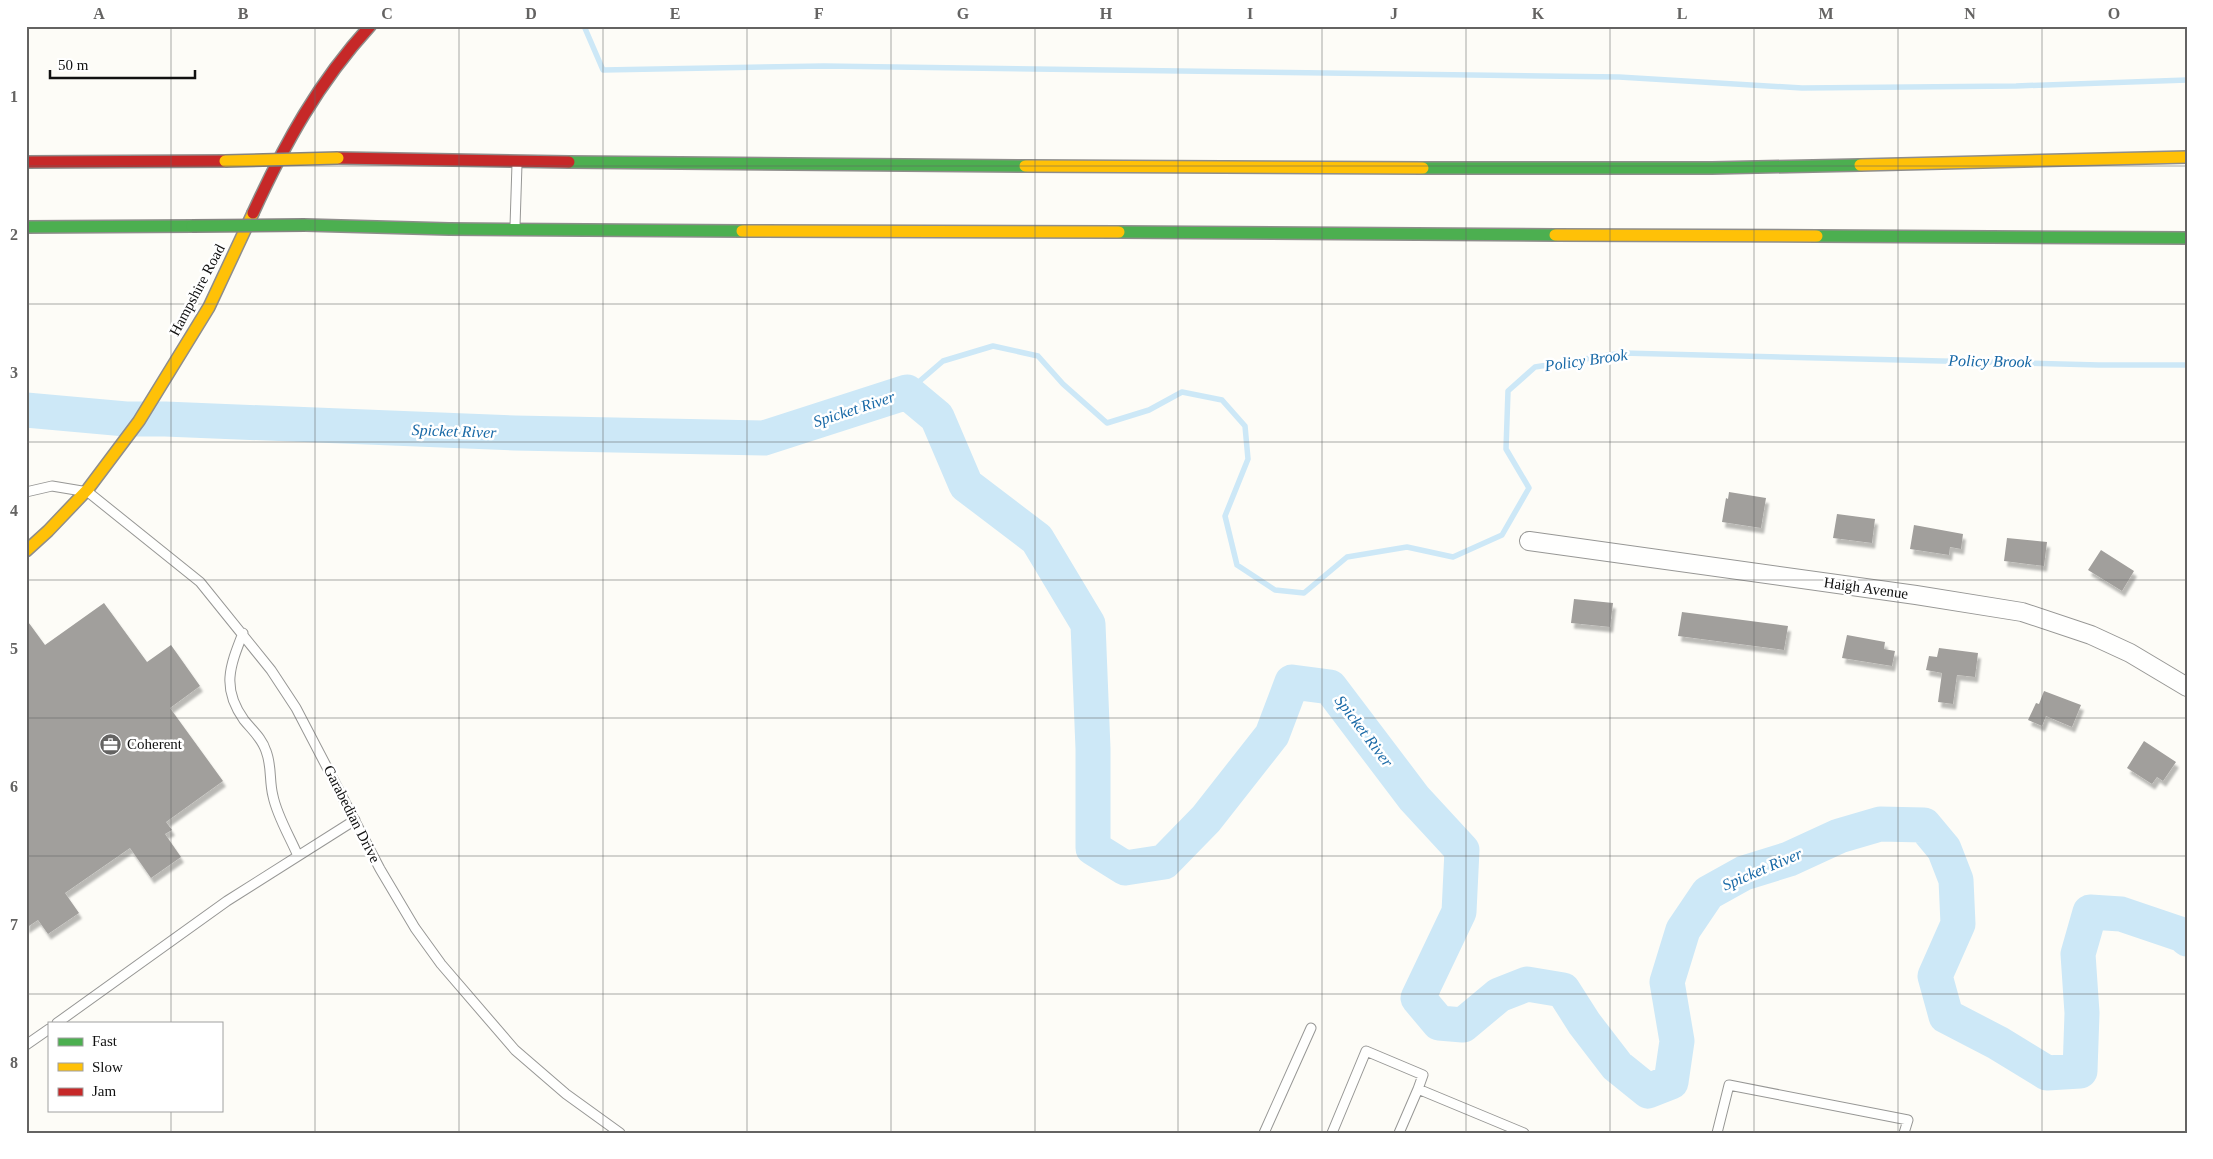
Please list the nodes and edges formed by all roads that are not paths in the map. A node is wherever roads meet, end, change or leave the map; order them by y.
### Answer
1 (370, 26) edge
2 (2187, 157) edge
3 (517, 161) junction
4 (26, 162) edge
5 (26, 226) edge
6 (515, 228) junction
7 (2187, 238) edge
8 (26, 492) edge
9 (88, 492) junction
10 (1529, 541) dead end
11 (26, 551) edge
12 (243, 634) junction
13 (2187, 687) edge
14 (355, 820) junction
15 (298, 856) junction
16 (58, 1022) edge
17 (1310, 1028) dead end
18 (48, 1030) edge
19 (26, 1045) edge
20 (1418, 1089) junction
21 (620, 1133) edge
22 (1264, 1133) edge
23 (1332, 1133) edge
24 (1399, 1133) edge
25 (1524, 1133) edge
26 (1717, 1133) edge
27 (1904, 1133) edge

1 - 9 main road, Hampshire Road
2 - 3 main road
3 - 4 main road, bridge
3 - 6 lane
5 - 6 main road, bridge
6 - 7 main road
8 - 9 lane
9 - 11 main road, Hampshire Road
9 - 12 lane, Garabedian Drive
10 - 13 street, Haigh Avenue
12 - 14 lane, Garabedian Drive
12 - 15 lane
14 - 15 lane
14 - 21 lane, Garabedian Drive
15 - 16 lane
17 - 22 lane
18 - 19 lane
20 - 23 lane
20 - 24 lane
20 - 25 lane
26 - 27 lane

